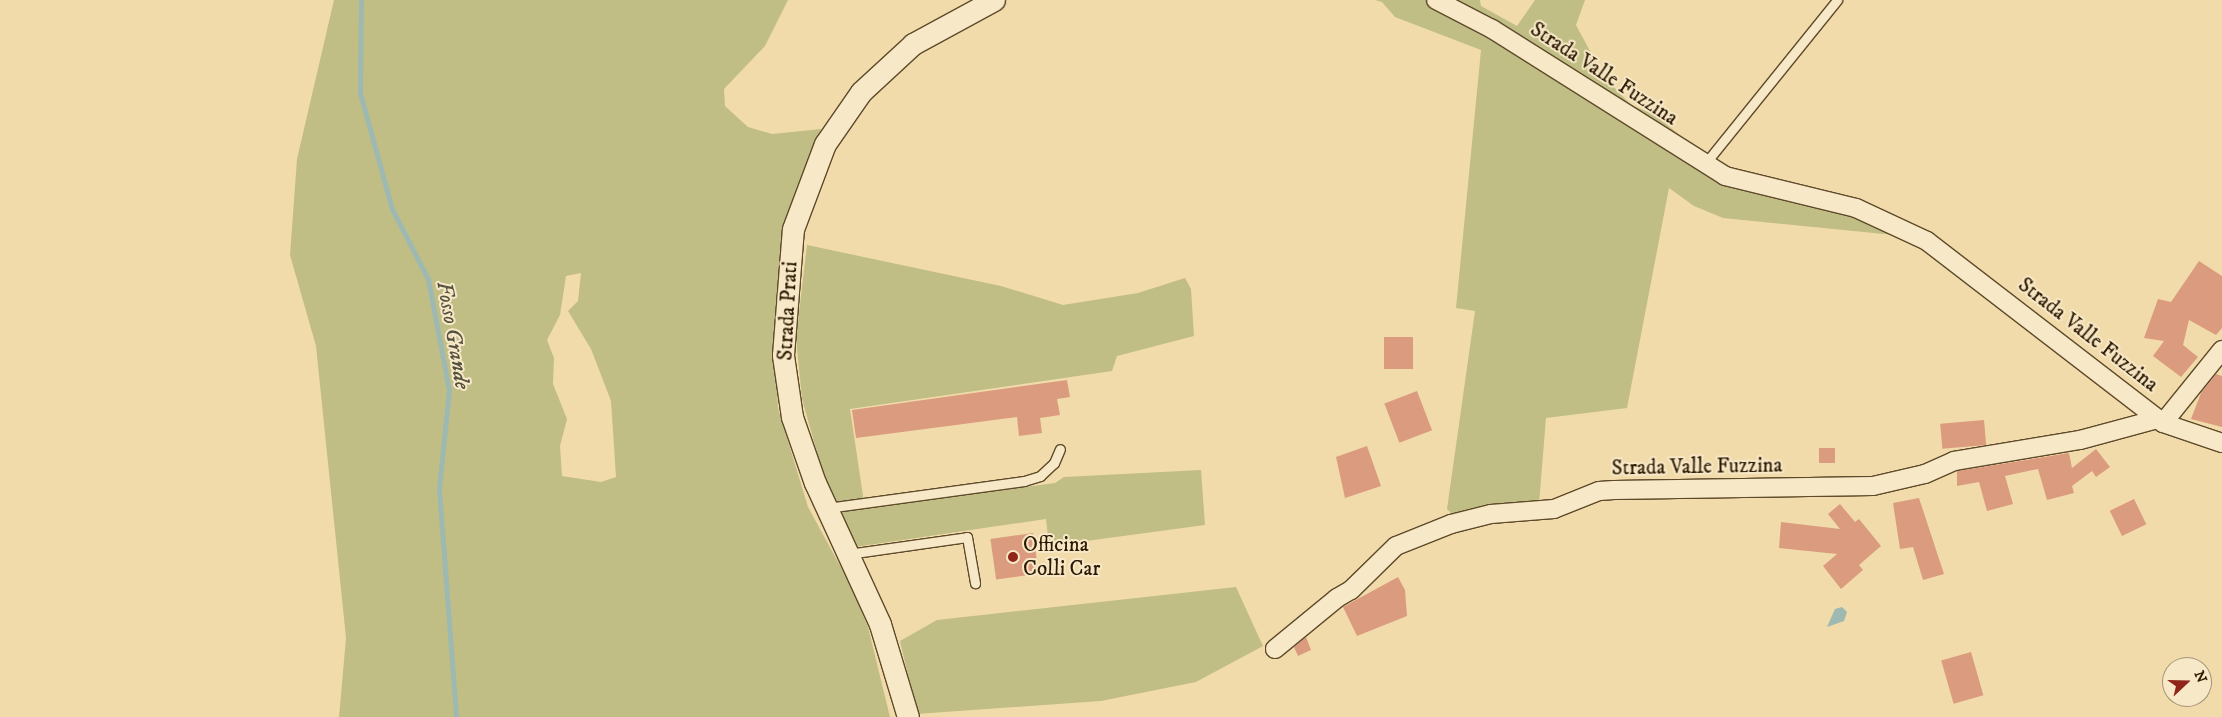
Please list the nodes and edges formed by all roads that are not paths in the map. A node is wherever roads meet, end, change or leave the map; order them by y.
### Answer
1 (994, 0) edge
2 (1436, 0) edge
3 (1837, 0) edge
4 (1704, 165) junction
5 (2222, 350) edge
6 (2161, 421) junction
7 (2222, 443) edge
8 (1060, 449) dead end
9 (827, 508) junction
10 (848, 554) junction
11 (975, 583) dead end
12 (1275, 649) dead end
13 (908, 717) edge

1 - 9 street, Strada Prati
2 - 4 street, Strada Valle Fuzzina
3 - 4 lane
4 - 6 street, Strada Valle Fuzzina
5 - 6 street
6 - 7 street, Strada Valle Fuzzina
6 - 12 street, Strada Valle Fuzzina
8 - 9 lane
9 - 10 street, Strada Prati
10 - 11 lane
10 - 13 street, Strada Prati

